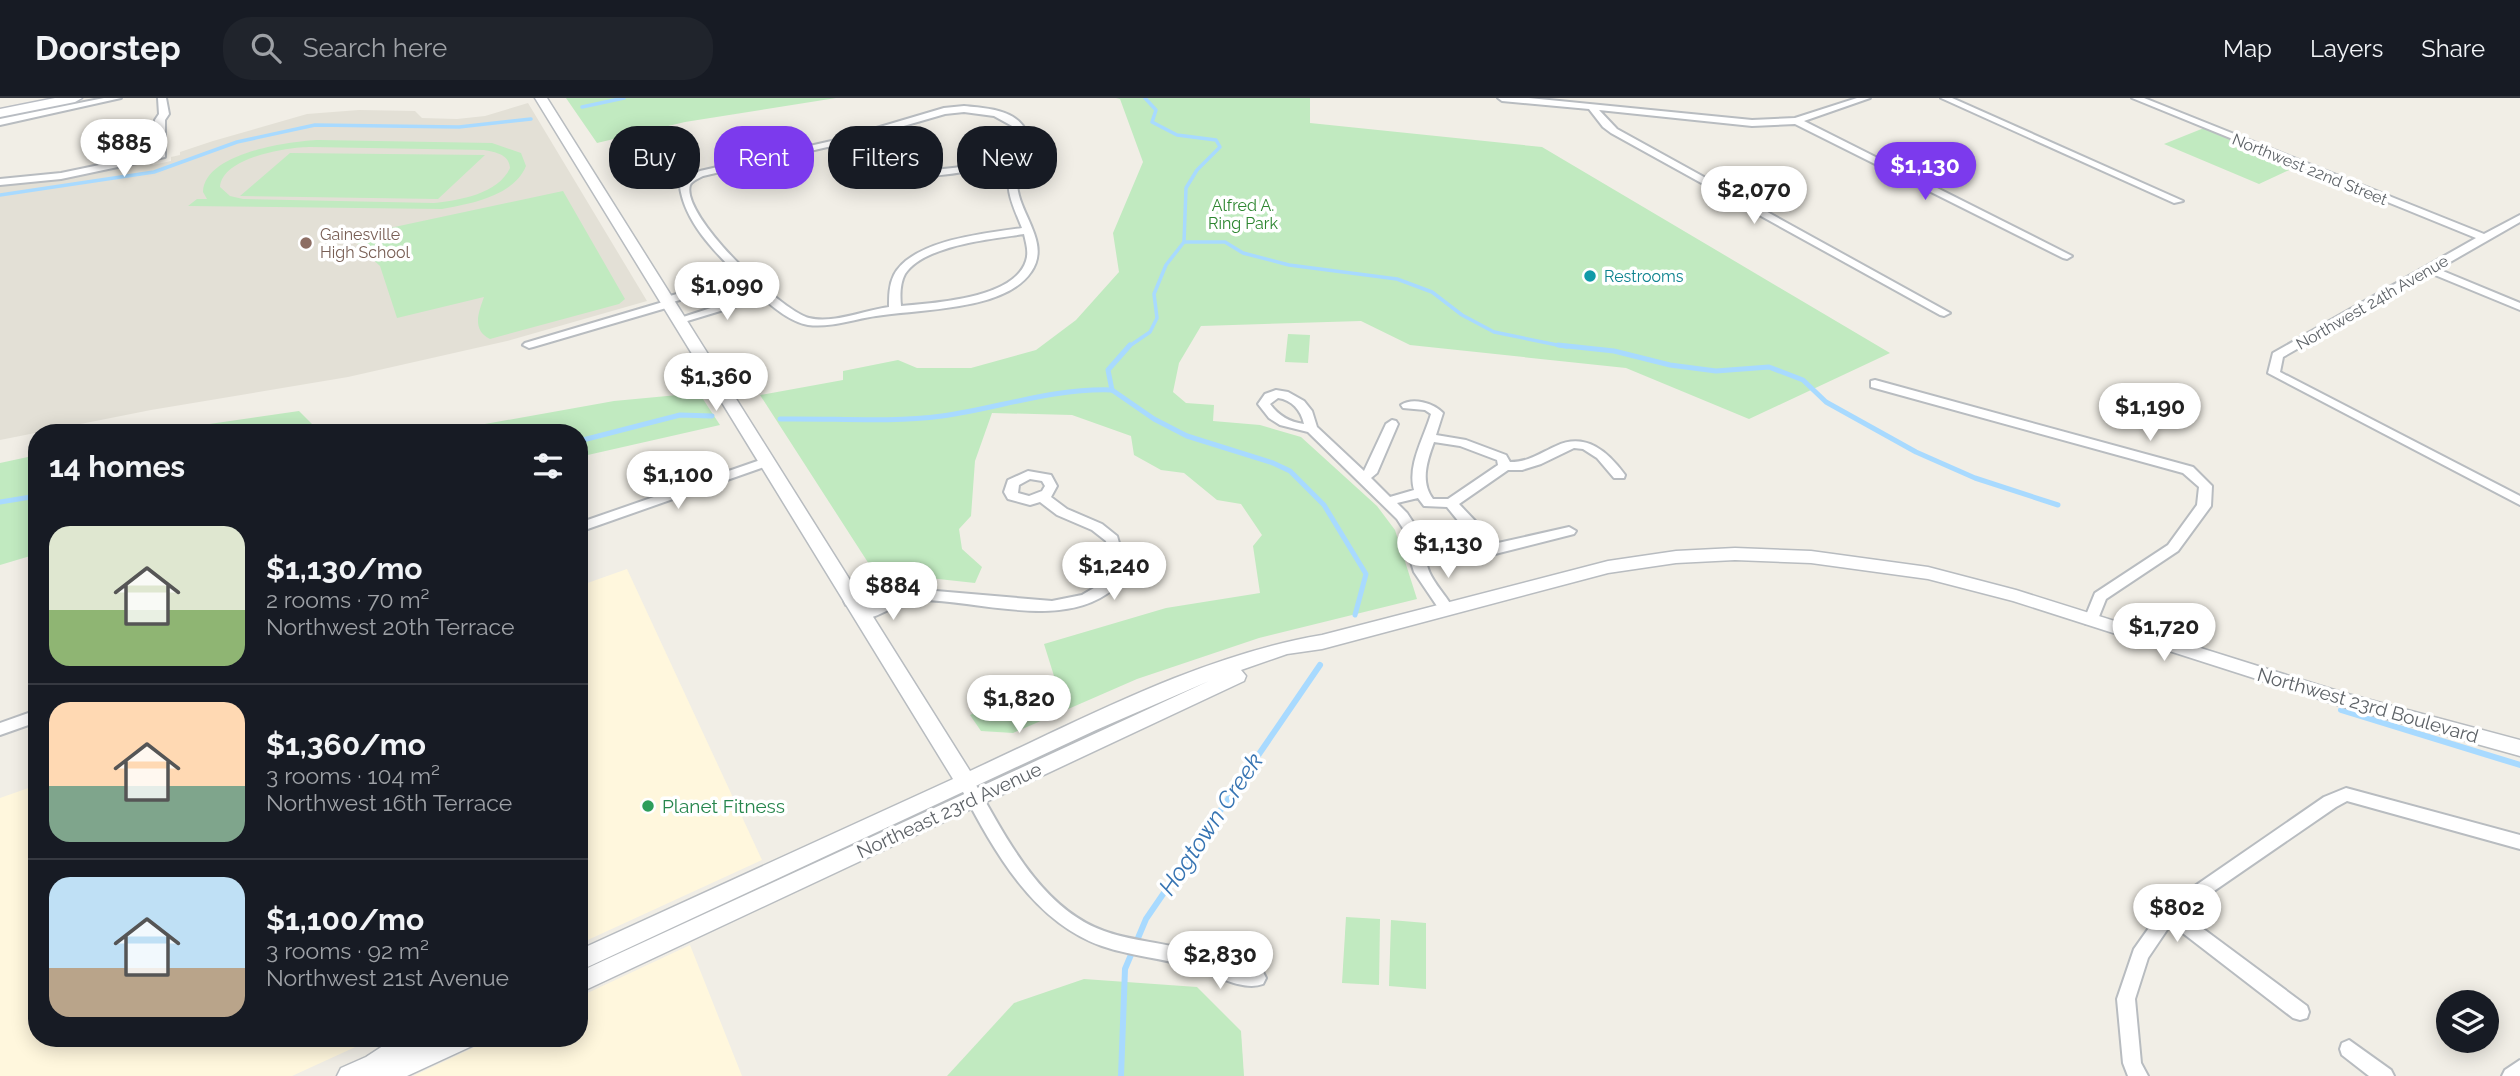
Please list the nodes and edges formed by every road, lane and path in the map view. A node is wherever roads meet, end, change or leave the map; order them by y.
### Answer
1 (43, 98) edge
2 (75, 98) edge
3 (117, 98) edge
4 (162, 98) edge
5 (541, 98) edge
6 (959, 98) edge
7 (1502, 98) edge
8 (1866, 98) edge
9 (1945, 98) edge
10 (2136, 98) edge
11 (0, 107) edge
12 (1592, 107) junction
13 (964, 109) junction
14 (0, 113) edge
15 (1796, 121) junction
16 (0, 122) edge
17 (889, 126) edge
18 (1016, 126) edge
19 (828, 144) edge
20 (0, 181) edge
21 (1013, 189) edge
22 (2178, 201) dead end
23 (2520, 218) edge
24 (1029, 230) junction
25 (2485, 238) junction
26 (2067, 256) dead end
27 (2430, 269) junction
28 (746, 277) junction
29 (764, 294) junction
30 (668, 302) junction
31 (2520, 307) edge
32 (895, 310) junction
33 (1944, 313) dead end
34 (680, 320) junction
35 (529, 345) dead end
36 (1875, 384) dead end
37 (1406, 405) dead end
38 (1392, 425) dead end
39 (1311, 428) dead end
40 (1430, 438) junction
41 (766, 463) junction
42 (1505, 466) junction
43 (1619, 475) dead end
44 (1363, 477) junction
45 (1420, 493) junction
46 (1043, 497) dead end
47 (1390, 501) junction
48 (2520, 501) edge
49 (1451, 503) junction
50 (588, 525) edge
51 (1469, 531) junction
52 (1569, 531) dead end
53 (1420, 544) junction
54 (1811, 557) joint
55 (913, 595) junction
56 (851, 601) junction
57 (1446, 608) junction
58 (861, 615) junction
59 (2091, 620) junction
60 (28, 719) edge
61 (0, 729) edge
62 (2520, 748) edge
63 (971, 790) junction
64 (2520, 842) edge
65 (2169, 913) junction
66 (588, 957) edge
67 (1257, 978) dead end
68 (588, 979) edge
69 (2300, 1012) dead end
70 (401, 1047) edge
71 (445, 1047) edge
72 (2349, 1049) dead end
73 (374, 1065) junction
74 (2520, 1069) edge
75 (349, 1076) edge
76 (2138, 1076) edge
77 (2384, 1076) edge
78 (2512, 1076) edge

1 - 11 main road
2 - 14 main road
3 - 16 street
4 - 20 street
5 - 30 street
6 - 13 street
7 - 12 street
8 - 15 street
9 - 22 street
10 - 25 street, Northwest 22nd Street
12 - 15 street
12 - 33 street
13 - 17 street
13 - 18 street
15 - 26 street
19 - 28 street
21 - 24 street
23 - 25 street, Northwest 24th Avenue
24 - 32 street
24 - 32 street
25 - 27 street, Northwest 24th Avenue
27 - 31 street
27 - 48 street, Northwest 24th Avenue
28 - 29 street
28 - 30 street
29 - 32 street
29 - 34 street
30 - 34 street
30 - 35 street
34 - 41 street
36 - 59 street
37 - 40 street
38 - 44 street
39 - 44 street
40 - 42 street
40 - 45 street
41 - 50 street
41 - 56 street
42 - 43 street
42 - 49 street
44 - 47 street
45 - 47 street
45 - 49 street
46 - 55 street
47 - 53 street
49 - 51 street
51 - 52 street
51 - 53 street
53 - 57 street
54 - 57 street, Northeast 23rd Avenue
54 - 59 street, Northwest 23rd Boulevard
55 - 56 street
55 - 58 street
56 - 58 street
57 - 63 street, Northeast 23rd Avenue
58 - 63 street
59 - 62 street, Northwest 23rd Boulevard
60 - 61 street
63 - 66 street, Northeast 23rd Avenue
63 - 67 street
63 - 68 street, Northeast 23rd Avenue
64 - 65 street
65 - 69 street
65 - 76 street
70 - 73 street
71 - 73 street
72 - 77 street
73 - 75 street
74 - 78 street

